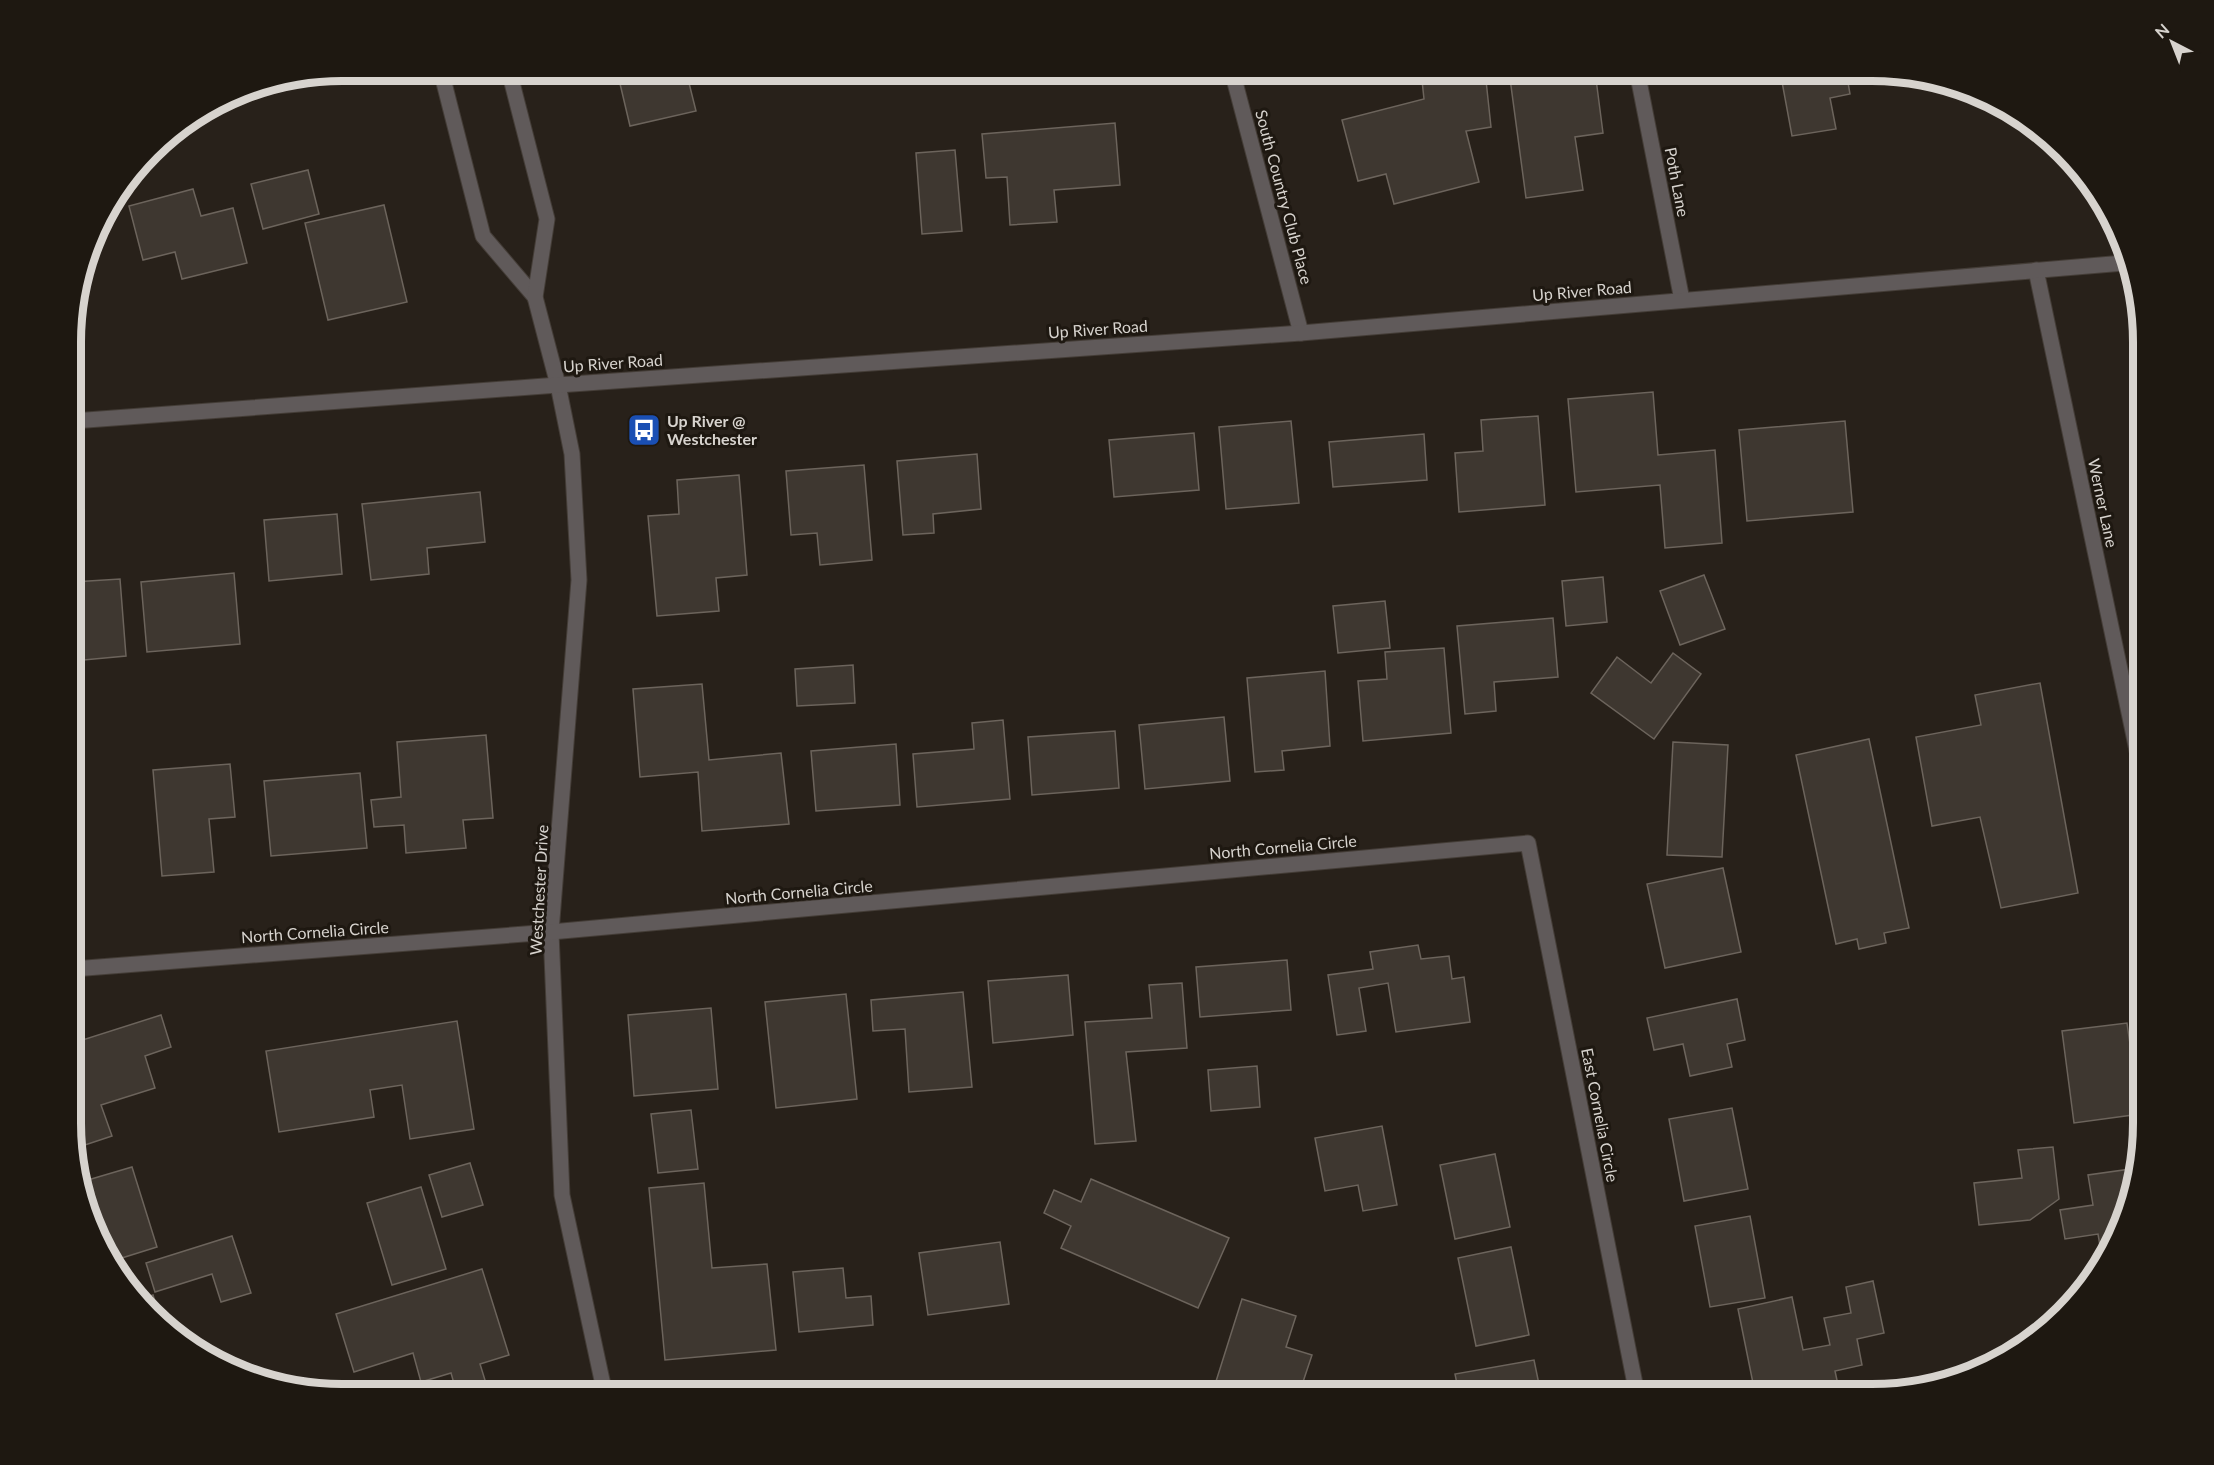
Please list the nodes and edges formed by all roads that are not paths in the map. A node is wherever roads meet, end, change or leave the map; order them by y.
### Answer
1 (444, 81) edge
2 (512, 81) edge
3 (1235, 81) edge
4 (1639, 81) edge
5 (2120, 262) edge
6 (2036, 270) junction
7 (535, 297) junction
8 (1682, 300) junction
9 (1301, 333) junction
10 (558, 385) junction
11 (81, 420) edge
12 (2133, 731) edge
13 (1528, 843) joint
14 (551, 932) junction
15 (81, 968) edge
16 (603, 1384) edge
17 (1635, 1384) edge

1 - 7 street
2 - 7 street
3 - 9 street, South Country Club Place
4 - 8 street, Poth Lane
5 - 6 street, Up River Road
6 - 8 street, Up River Road
6 - 12 street, Werner Lane
7 - 10 street, Westchester Drive
8 - 9 street, Up River Road
9 - 10 street, Up River Road
10 - 11 street, Up River Road
10 - 14 street, Westchester Drive
13 - 14 street, North Cornelia Circle
13 - 17 street, East Cornelia Circle
14 - 15 street, North Cornelia Circle
14 - 16 street, Westchester Drive

